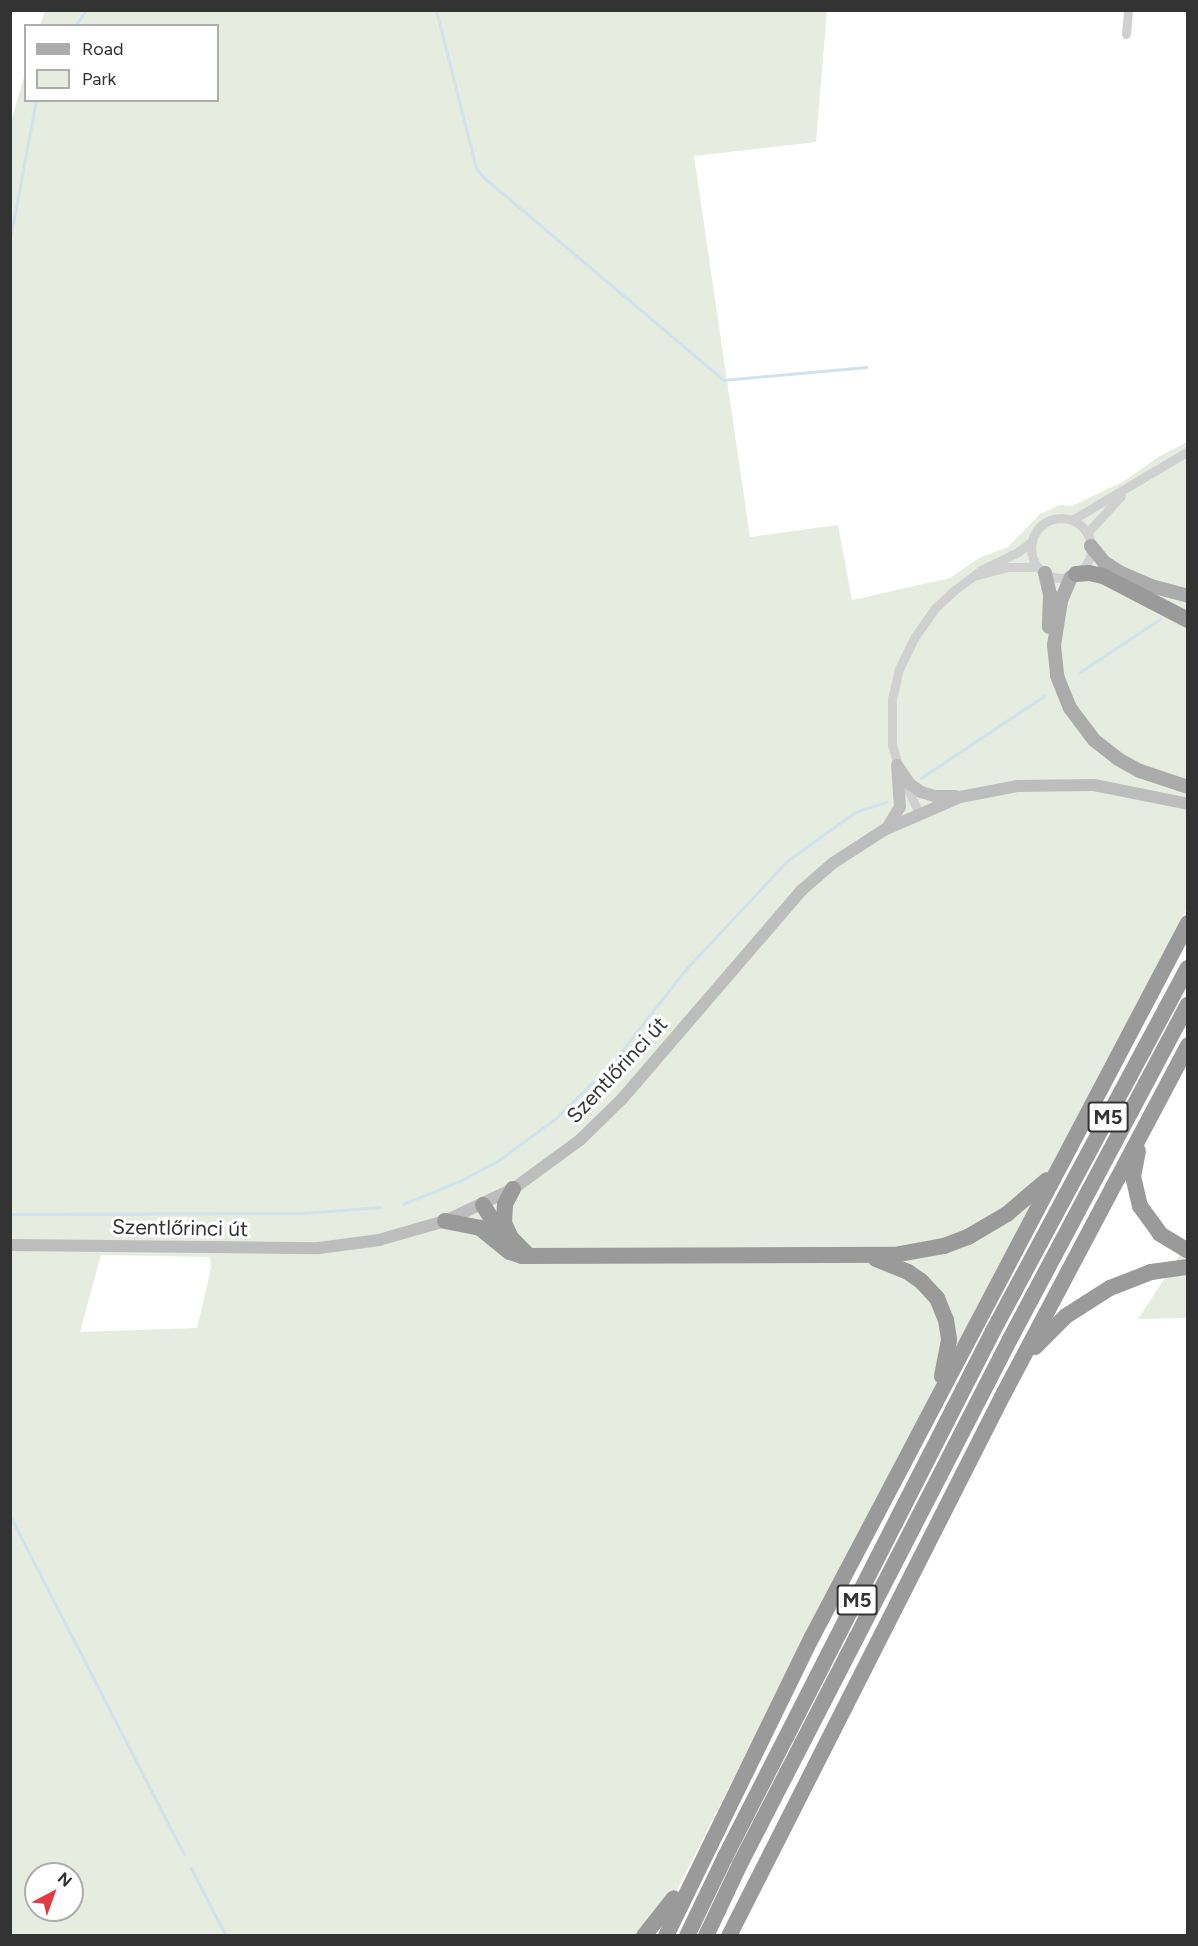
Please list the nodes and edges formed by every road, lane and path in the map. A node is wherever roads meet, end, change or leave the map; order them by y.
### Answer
1 (1128, 10) edge
2 (1126, 34) dead end
3 (1188, 451) edge
4 (1129, 488) junction
5 (1072, 520) junction
6 (1089, 539) junction
7 (1032, 541) junction
8 (1041, 570) junction
9 (974, 576) junction
10 (1073, 576) junction
11 (1188, 596) edge
12 (1188, 620) edge
13 (1054, 645) junction
14 (897, 765) junction
15 (1188, 787) edge
16 (960, 797) junction
17 (1188, 804) edge
18 (919, 813) junction
19 (884, 830) junction
20 (1188, 923) edge
21 (1188, 969) edge
22 (1188, 1004) edge
23 (1188, 1046) edge
24 (1155, 1105) junction
25 (1057, 1171) junction
26 (513, 1190) junction
27 (483, 1204) junction
28 (445, 1221) junction
29 (488, 1232) junction
30 (10, 1245) edge
31 (1188, 1251) edge
32 (529, 1256) junction
33 (867, 1256) junction
34 (1188, 1267) edge
35 (1004, 1393) junction
36 (932, 1407) junction
37 (732, 1796) junction
38 (644, 1935) edge
39 (666, 1935) edge
40 (687, 1935) edge
41 (706, 1935) edge
42 (729, 1935) edge

1 - 2 street
3 - 4 street
4 - 5 street
4 - 6 street
5 - 6 street
5 - 7 street
6 - 10 street
6 - 11 main road
7 - 8 street
7 - 9 street
8 - 9 street
8 - 10 street
8 - 13 main road
9 - 14 street
10 - 12 highway
10 - 13 main road
13 - 15 main road
14 - 16 main road
14 - 18 street
14 - 19 main road
16 - 17 main road, Szentlőrinci út
16 - 18 main road, Szentlőrinci út
18 - 19 main road, Szentlőrinci út
19 - 26 main road, Szentlőrinci út
20 - 25 highway, M5
21 - 40 highway, M5
22 - 41 highway, M5
23 - 24 highway, M5
24 - 31 highway
24 - 35 highway, M5
25 - 33 highway
25 - 36 highway, M5
26 - 27 main road, Szentlőrinci út
26 - 32 highway
27 - 28 main road, Szentlőrinci út
27 - 29 highway
27 - 32 highway
28 - 29 highway
28 - 30 main road, Szentlőrinci út
29 - 32 highway
32 - 33 highway
33 - 36 highway
34 - 35 highway
35 - 42 highway, M5
36 - 37 highway, M5
37 - 38 highway
37 - 39 highway, M5

